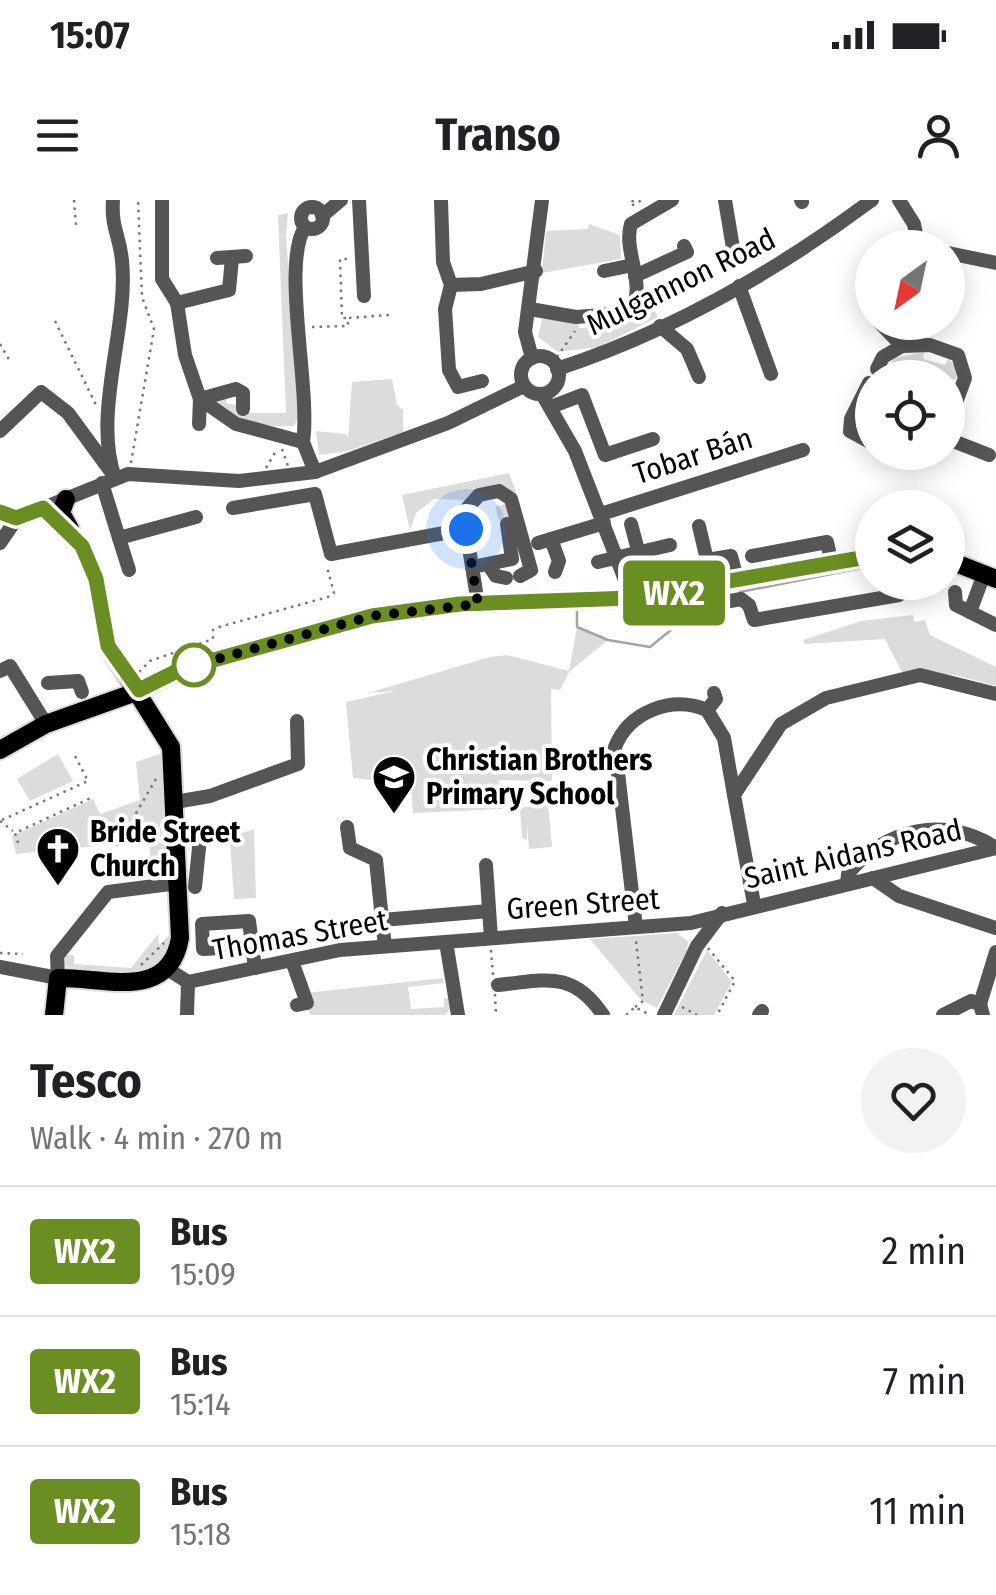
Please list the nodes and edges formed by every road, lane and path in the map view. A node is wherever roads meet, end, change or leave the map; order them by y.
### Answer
1 (74, 200) edge
2 (114, 200) edge
3 (138, 200) edge
4 (162, 200) edge
5 (342, 200) edge
6 (359, 200) edge
7 (441, 200) edge
8 (542, 200) edge
9 (632, 200) edge
10 (642, 200) edge
11 (672, 200) edge
12 (725, 200) edge
13 (872, 200) edge
14 (904, 202) edge
15 (301, 213) edge
16 (76, 224) dead end
17 (915, 230) edge
18 (684, 246) dead end
19 (734, 254) dead end
20 (232, 257) dead end
21 (965, 257) edge
22 (362, 258) junction
23 (996, 263) edge
24 (536, 271) junction
25 (604, 271) dead end
26 (634, 271) junction
27 (450, 285) junction
28 (740, 286) junction
29 (364, 296) dead end
30 (176, 302) junction
31 (530, 310) junction
32 (390, 316) dead end
33 (348, 318) junction
34 (586, 318) junction
35 (55, 321) dead end
36 (660, 326) junction
37 (300, 328) junction
38 (896, 340) edge
39 (0, 344) edge
40 (902, 346) junction
41 (532, 358) junction
42 (881, 360) edge
43 (961, 360) edge
44 (11, 364) dead end
45 (556, 366) junction
46 (771, 374) dead end
47 (699, 377) dead end
48 (482, 381) dead end
49 (524, 386) junction
50 (200, 399) junction
51 (547, 400) junction
52 (243, 408) dead end
53 (100, 415) dead end
54 (199, 424) dead end
55 (0, 430) edge
56 (654, 439) dead end
57 (303, 442) junction
58 (965, 445) edge
59 (802, 450) dead end
60 (989, 454) dead end
61 (289, 472) dead end
62 (315, 472) junction
63 (263, 474) dead end
64 (115, 478) junction
65 (66, 500) junction
66 (43, 508) junction
67 (233, 508) dead end
68 (5, 515) edge
69 (196, 517) dead end
70 (602, 518) junction
71 (631, 524) dead end
72 (698, 526) dead end
73 (511, 527) junction
74 (466, 529) junction
75 (76, 538) junction
76 (120, 538) junction
77 (0, 543) edge
78 (670, 545) dead end
79 (638, 550) junction
80 (616, 556) junction
81 (752, 556) dead end
82 (855, 559) edge
83 (598, 562) dead end
84 (488, 564) junction
85 (832, 564) junction
86 (965, 566) edge
87 (472, 567) junction
88 (129, 570) dead end
89 (555, 572) dead end
90 (990, 576) edge
91 (646, 580) dead end
92 (738, 582) junction
93 (334, 592) dead end
94 (712, 595) junction
95 (632, 598) junction
96 (870, 600) edge
97 (956, 600) edge
98 (478, 604) junction
99 (970, 612) junction
100 (996, 626) edge
101 (150, 661) dead end
102 (0, 671) edge
103 (48, 683) dead end
104 (139, 690) junction
105 (714, 693) dead end
106 (996, 694) edge
107 (84, 702) junction
108 (707, 710) junction
109 (297, 721) dead end
110 (46, 724) junction
111 (0, 750) edge
112 (74, 754) dead end
113 (173, 773) junction
114 (734, 795) junction
115 (91, 798) dead end
116 (175, 802) junction
117 (1, 820) edge
118 (347, 827) dead end
119 (15, 833) junction
120 (18, 842) dead end
121 (117, 846) dead end
122 (996, 848) edge
123 (486, 866) dead end
124 (872, 878) junction
125 (847, 884) junction
126 (187, 885) junction
127 (754, 904) junction
128 (489, 911) junction
129 (722, 913) junction
130 (382, 920) junction
131 (694, 922) junction
132 (996, 928) edge
133 (636, 931) junction
134 (170, 937) dead end
135 (491, 938) junction
136 (446, 942) junction
137 (384, 946) junction
138 (702, 946) junction
139 (252, 952) dead end
140 (996, 952) edge
141 (0, 954) edge
142 (23, 954) dead end
143 (292, 960) junction
144 (0, 967) edge
145 (255, 968) junction
146 (168, 970) junction
147 (135, 972) dead end
148 (58, 978) junction
149 (188, 982) junction
150 (498, 986) dead end
151 (677, 1004) dead end
152 (297, 1005) dead end
153 (635, 1007) junction
154 (982, 1009) edge
155 (54, 1015) edge
156 (187, 1015) edge
157 (458, 1015) edge
158 (604, 1015) edge
159 (626, 1015) edge
160 (650, 1015) edge
161 (664, 1015) edge
162 (697, 1015) edge
163 (717, 1015) edge
164 (943, 1015) edge

1 - 16 path
2 - 64 street
3 - 64 path
4 - 30 street
5 - 15 street
6 - 22 street
7 - 27 street
8 - 24 street
9 - 10 path
11 - 26 street
12 - 19 street
13 - 28 street, Mulgannon Road
14 - 17 street
15 - 37 street
18 - 26 street
20 - 30 street
21 - 23 street
22 - 29 street
22 - 33 path
24 - 27 street
24 - 31 street
25 - 26 street
26 - 34 street
27 - 48 street
28 - 36 street, Mulgannon Road
28 - 46 street
30 - 50 street
31 - 34 street
31 - 41 street
32 - 33 path
33 - 37 path
34 - 45 path
35 - 53 path
36 - 45 street, Mulgannon Road
36 - 47 street
37 - 57 street
38 - 40 street
39 - 44 path
40 - 42 street
40 - 43 street
41 - 45 street
41 - 49 street
45 - 51 street
49 - 51 street
49 - 62 street
50 - 52 street
50 - 54 street
50 - 57 street
51 - 56 street
51 - 70 street
55 - 64 street
57 - 62 street
58 - 60 street
59 - 70 street, Tobar Bán
61 - 63 path
62 - 64 street
64 - 65 street
64 - 76 street
65 - 66 street
65 - 75 main road
66 - 68 main road
66 - 75 main road
67 - 74 street
68 - 77 street
69 - 76 street
70 - 80 street
70 - 89 street, Tobar Bán
71 - 79 street
72 - 92 street
73 - 74 street
73 - 84 street
73 - 84 street
74 - 87 street
75 - 104 main road
76 - 88 street
78 - 79 street
79 - 80 street
79 - 91 street
80 - 83 street
80 - 95 street
81 - 85 street
82 - 85 main road
84 - 87 street
85 - 92 main road
86 - 90 main road
87 - 98 street
90 - 99 street
92 - 94 main road
93 - 101 path
94 - 95 main road
94 - 96 street
95 - 98 main road
97 - 99 street
98 - 104 main road
99 - 100 street
102 - 110 street
103 - 107 street
104 - 107 main road
104 - 113 main road
105 - 108 street
106 - 114 street
107 - 110 main road
108 - 114 street
108 - 133 street
109 - 116 street
110 - 111 main road
112 - 117 path
113 - 116 main road
113 - 121 path
114 - 127 street
115 - 119 path
116 - 126 main road
117 - 119 path
118 - 130 street
119 - 120 path
122 - 124 street, Saint Aidans Road
122 - 125 street
123 - 128 street
124 - 125 street, Saint Aidans Road
124 - 132 street
125 - 127 street, Saint Aidans Road
126 - 146 main road
126 - 148 street
127 - 129 street, Saint Aidans Road
128 - 130 street
128 - 135 street
129 - 131 street, Green Street
129 - 138 street
130 - 137 street
131 - 133 street, Green Street
131 - 138 street
133 - 135 street, Green Street
133 - 153 path
134 - 147 path
135 - 136 street, Green Street
136 - 137 street, Thomas Street
136 - 157 street
137 - 143 street, Thomas Street
138 - 161 street
138 - 163 path
139 - 145 street
140 - 154 street
141 - 142 path
143 - 145 street, Thomas Street
143 - 152 street
144 - 148 street
145 - 149 street, Thomas Street
146 - 148 main road
146 - 149 street, Thomas Street
148 - 155 main road
149 - 156 street
150 - 158 street
151 - 162 path
153 - 159 path
153 - 160 path
154 - 164 street

